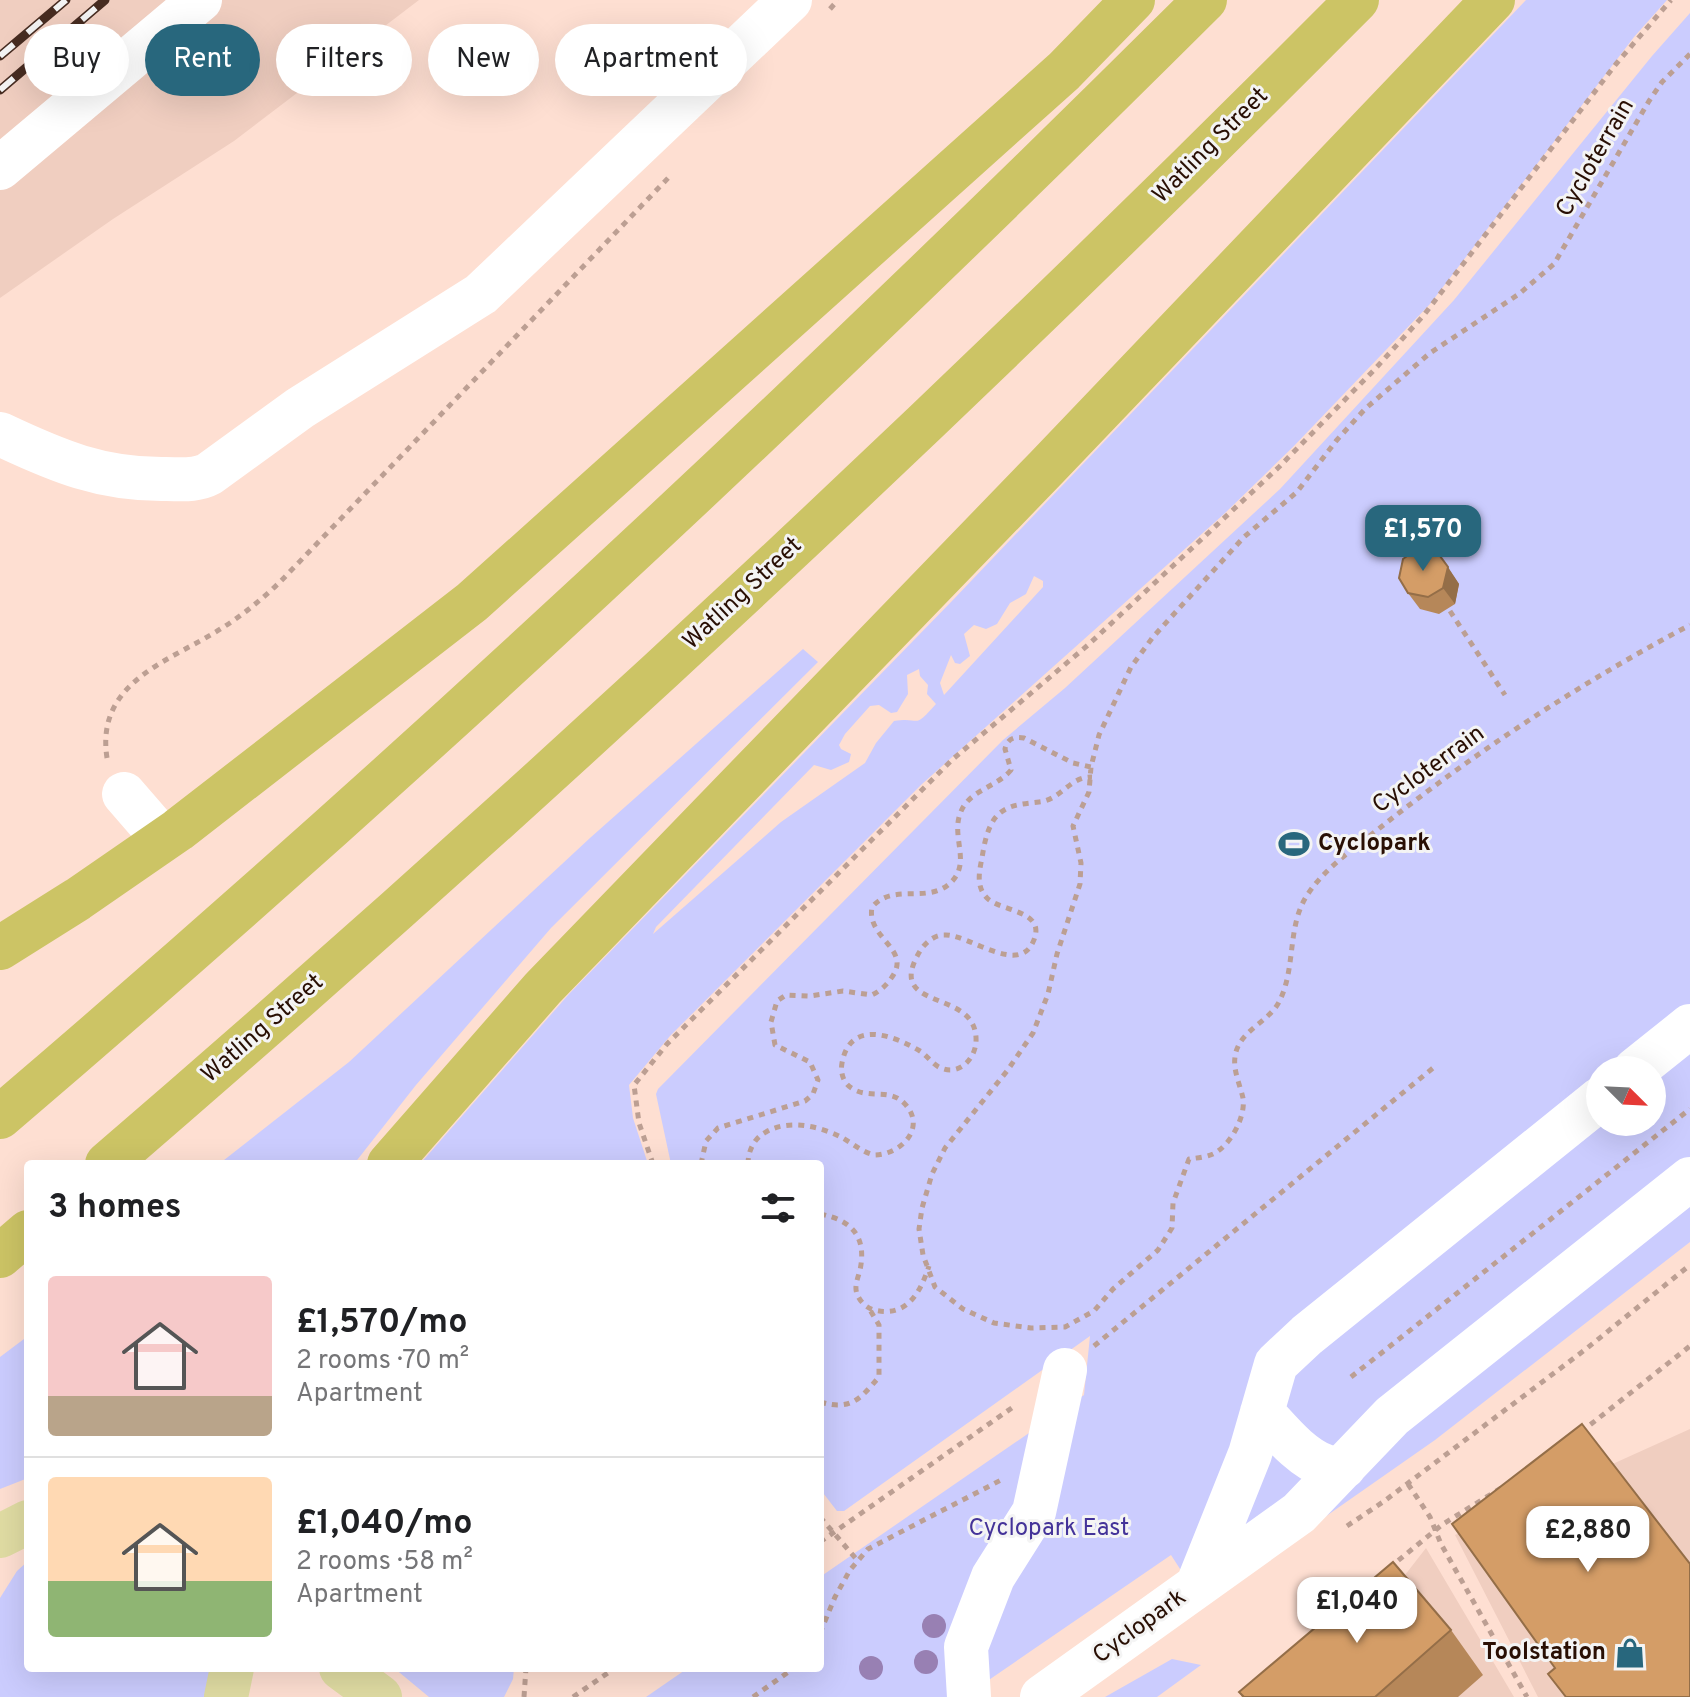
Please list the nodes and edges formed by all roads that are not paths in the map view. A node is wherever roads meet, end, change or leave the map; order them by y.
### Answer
1 (200, 0) edge
2 (790, 0) edge
3 (1133, 0) edge
4 (1205, 0) edge
5 (1357, 0) edge
6 (1493, 0) edge
7 (0, 168) edge
8 (0, 434) edge
9 (124, 794) road end
10 (163, 839) junction
11 (0, 948) edge
12 (1690, 1026) edge
13 (1652, 1056) edge
14 (1586, 1110) edge
15 (0, 1117) edge
16 (112, 1160) edge
17 (392, 1160) edge
18 (1690, 1179) edge
19 (24, 1235) edge
20 (0, 1256) edge
21 (1065, 1370) road end
22 (1262, 1412) junction
23 (1344, 1467) junction
24 (24, 1524) edge
25 (0, 1536) edge
26 (1198, 1584) junction
27 (231, 1672) edge
28 (346, 1672) edge
29 (226, 1697) edge
30 (380, 1697) edge
31 (969, 1697) edge
32 (1042, 1697) edge

1 - 7 lane
2 - 8 lane
3 - 10 highway
4 - 15 highway
5 - 16 highway, Watling Street
6 - 17 highway
9 - 10 lane
10 - 11 highway
12 - 13 lane
14 - 22 lane
18 - 23 lane, Cyclopark
19 - 20 highway
21 - 31 lane
22 - 23 lane
22 - 26 lane
23 - 26 lane, Cyclopark
24 - 25 main road
26 - 32 lane, Cyclopark
27 - 29 main road
28 - 30 main road

